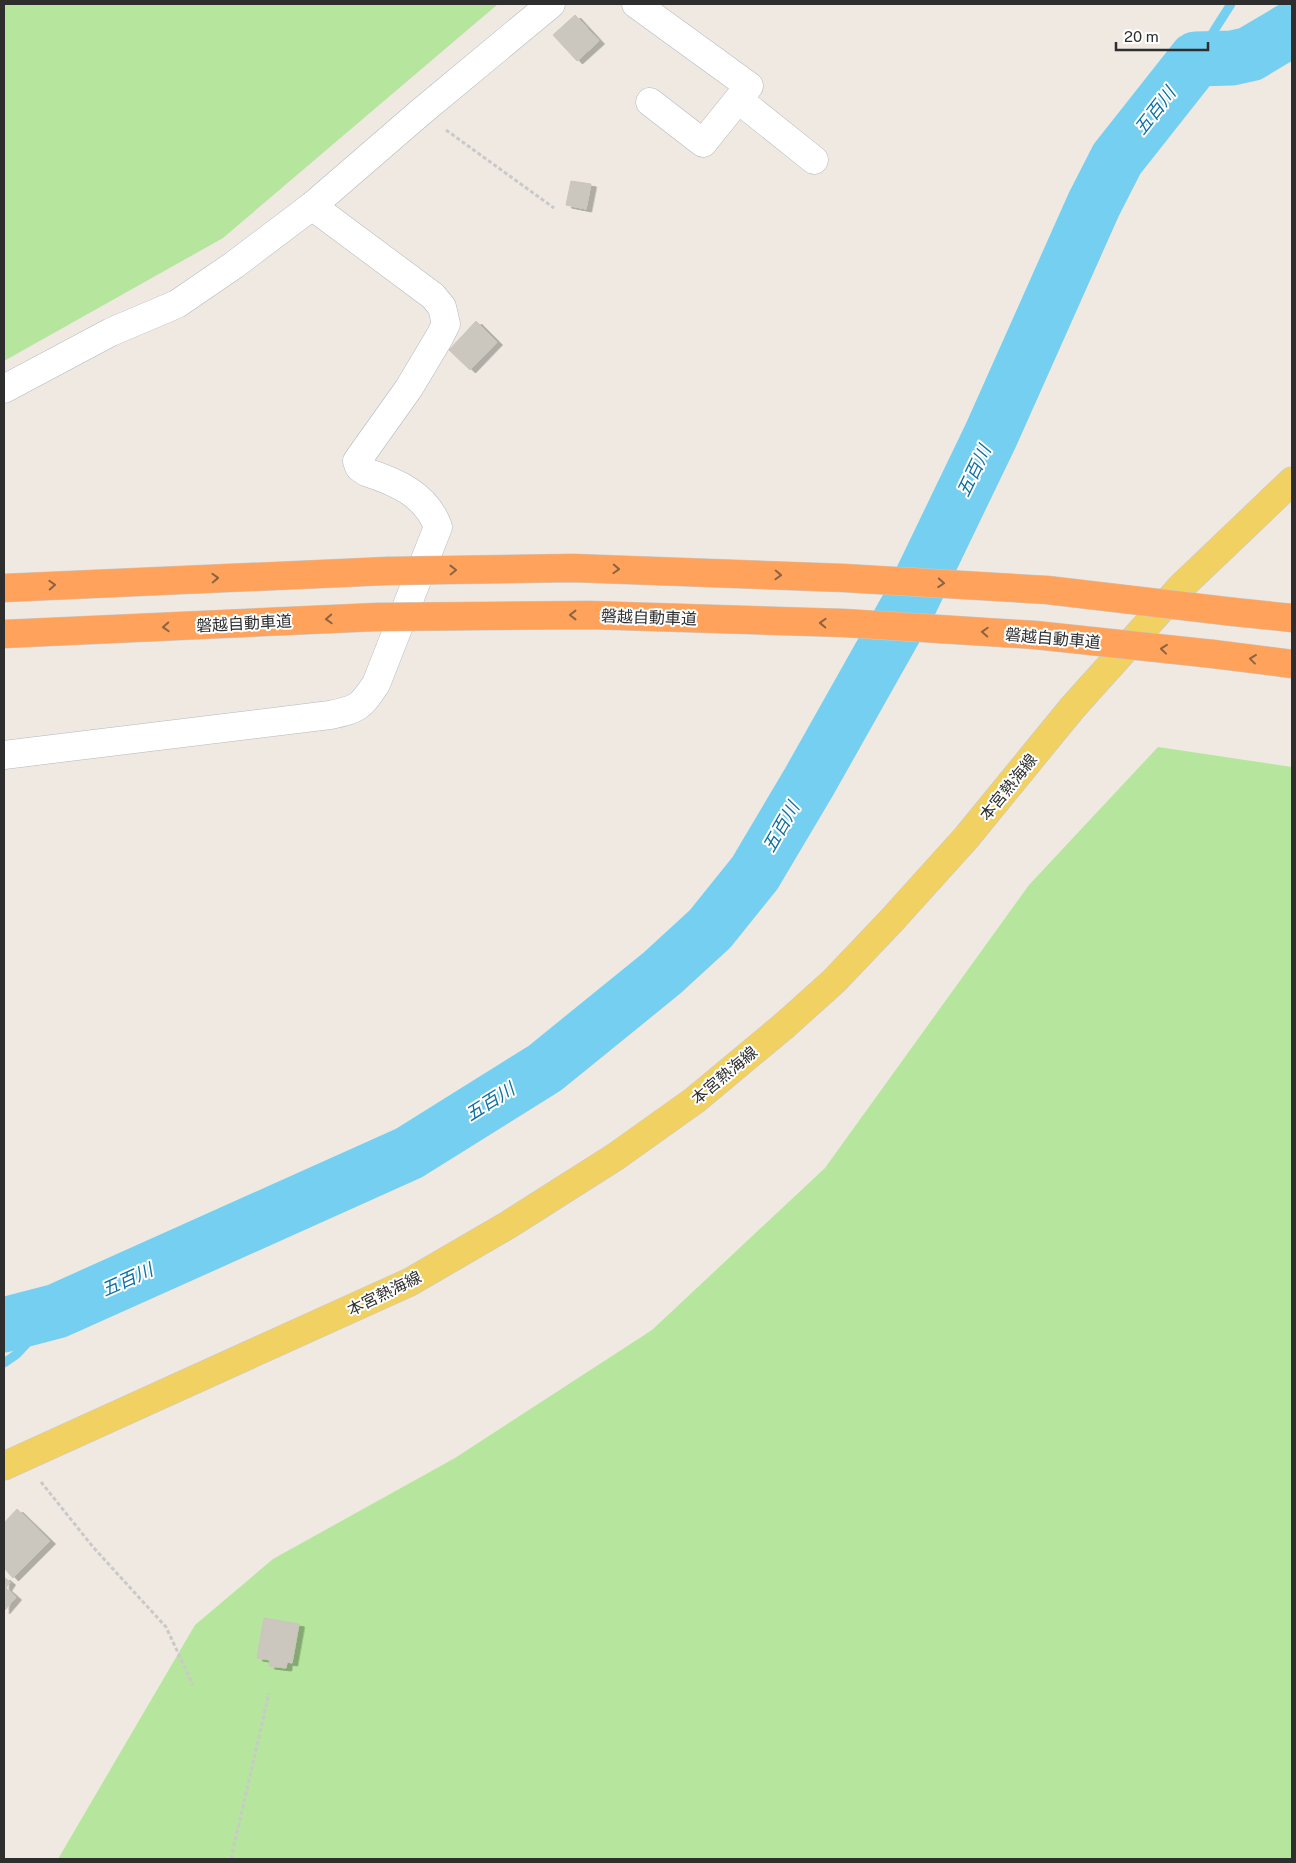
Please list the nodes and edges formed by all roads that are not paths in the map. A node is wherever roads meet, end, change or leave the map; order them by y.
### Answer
1 (551, 4) edge
2 (636, 4) edge
3 (739, 100) junction
4 (650, 102) dead end
5 (814, 160) dead end
6 (312, 206) junction
7 (4, 389) edge
8 (1290, 487) edge
9 (4, 588) edge
10 (1292, 618) edge
11 (4, 634) edge
12 (1292, 664) edge
13 (4, 755) edge
14 (13, 1462) edge

1 - 6 street
2 - 3 street
3 - 4 street
3 - 5 street
6 - 7 street
6 - 13 street
8 - 14 main road, 本宮熱海線
9 -> 10 highway, bridge
12 -> 11 highway, 磐越自動車道, bridge

